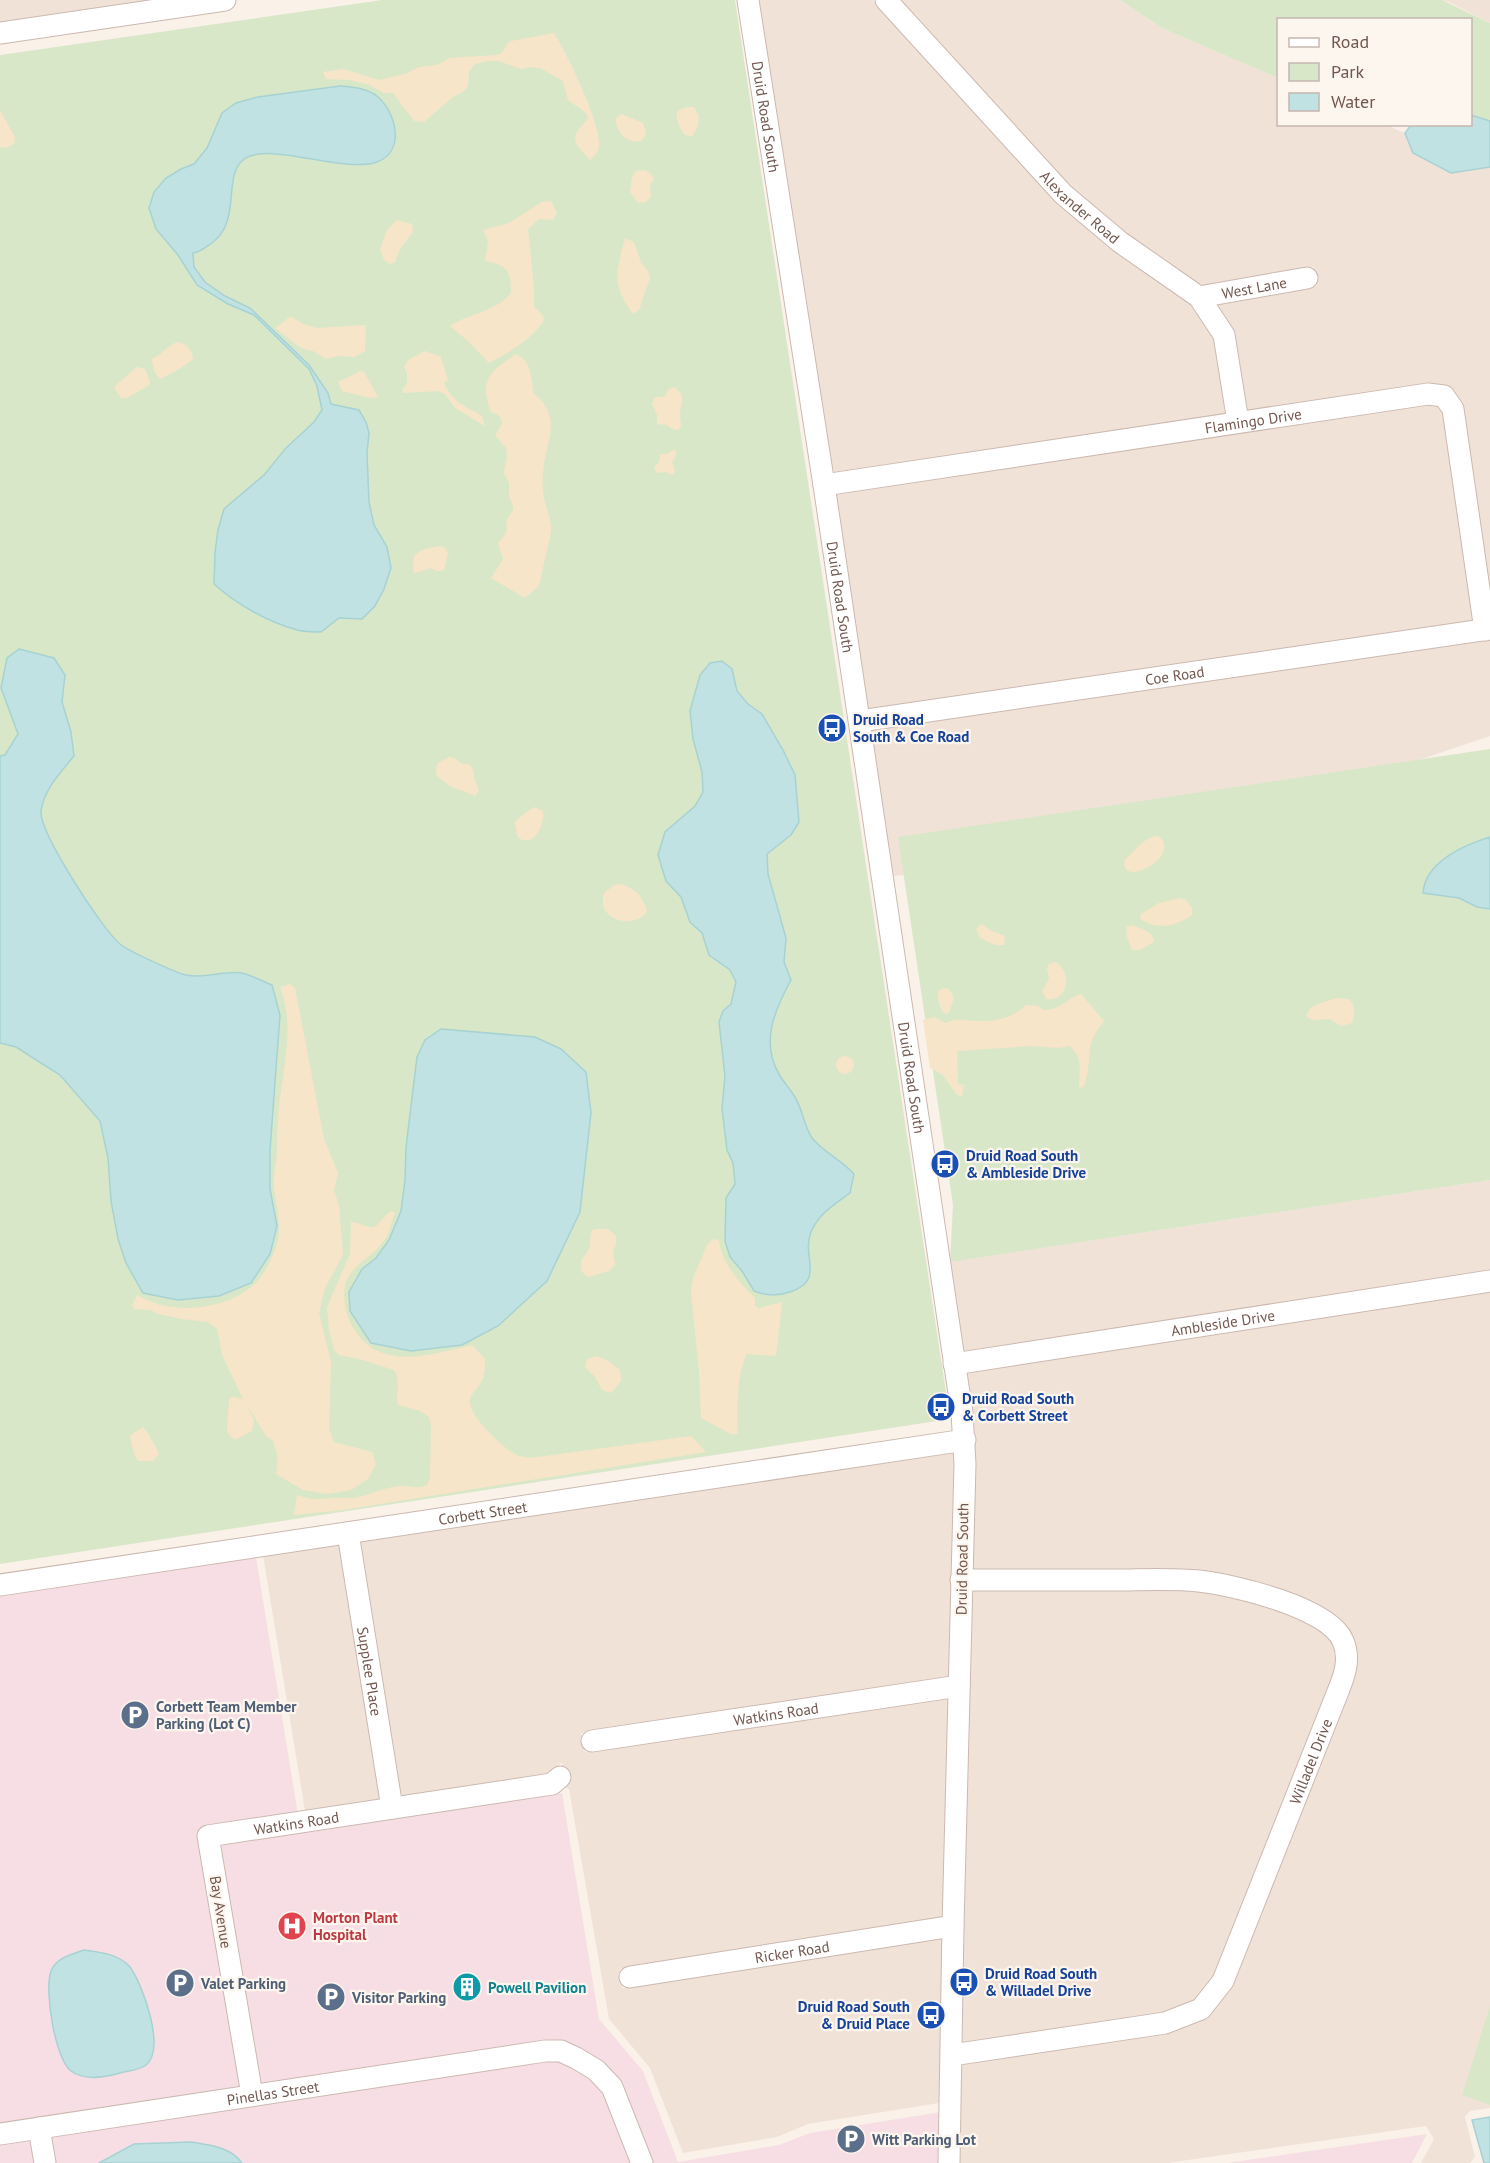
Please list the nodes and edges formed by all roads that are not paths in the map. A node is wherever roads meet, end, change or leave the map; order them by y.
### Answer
1 (225, 0) edge
2 (748, 0) edge
3 (886, 0) edge
4 (0, 33) edge
5 (1307, 278) dead end
6 (1199, 297) junction
7 (1238, 422) junction
8 (824, 485) junction
9 (1488, 629) edge
10 (860, 721) junction
11 (1490, 1281) edge
12 (954, 1364) junction
13 (964, 1440) junction
14 (348, 1533) junction
15 (962, 1580) junction
16 (0, 1585) edge
17 (959, 1686) junction
18 (592, 1741) dead end
19 (560, 1777) dead end
20 (393, 1808) junction
21 (208, 1836) joint
22 (953, 1926) junction
23 (630, 1977) dead end
24 (952, 2055) junction
25 (252, 2095) junction
26 (39, 2128) junction
27 (0, 2134) edge
28 (45, 2163) edge
29 (642, 2163) edge
30 (949, 2163) edge

1 - 4 street
2 - 8 street, Druid Road South
3 - 6 street, Alexander Road
5 - 6 street, West Lane
6 - 7 street, Alexander Road
7 - 8 street, Flamingo Drive
7 - 9 street, Flamingo Drive
8 - 10 street, Druid Road South
9 - 10 street, Coe Road
10 - 12 street, Druid Road South
11 - 12 street, Ambleside Drive
12 - 13 street, Druid Road South
13 - 14 street, Corbett Street
13 - 15 street, Druid Road South
14 - 16 street, Corbett Street
14 - 20 street, Supplee Place
15 - 17 street, Druid Road South
15 - 24 street, Willadel Drive
17 - 18 street, Watkins Road
17 - 22 street, Druid Road South
19 - 20 street, Watkins Road
20 - 21 street, Watkins Road
21 - 25 street, Bay Avenue
22 - 23 street, Ricker Road
22 - 24 street, Druid Road South
24 - 30 street, Druid Road South
25 - 26 street, Pinellas Street
25 - 29 street, Pinellas Street
26 - 27 street, Pinellas Street
26 - 28 street

